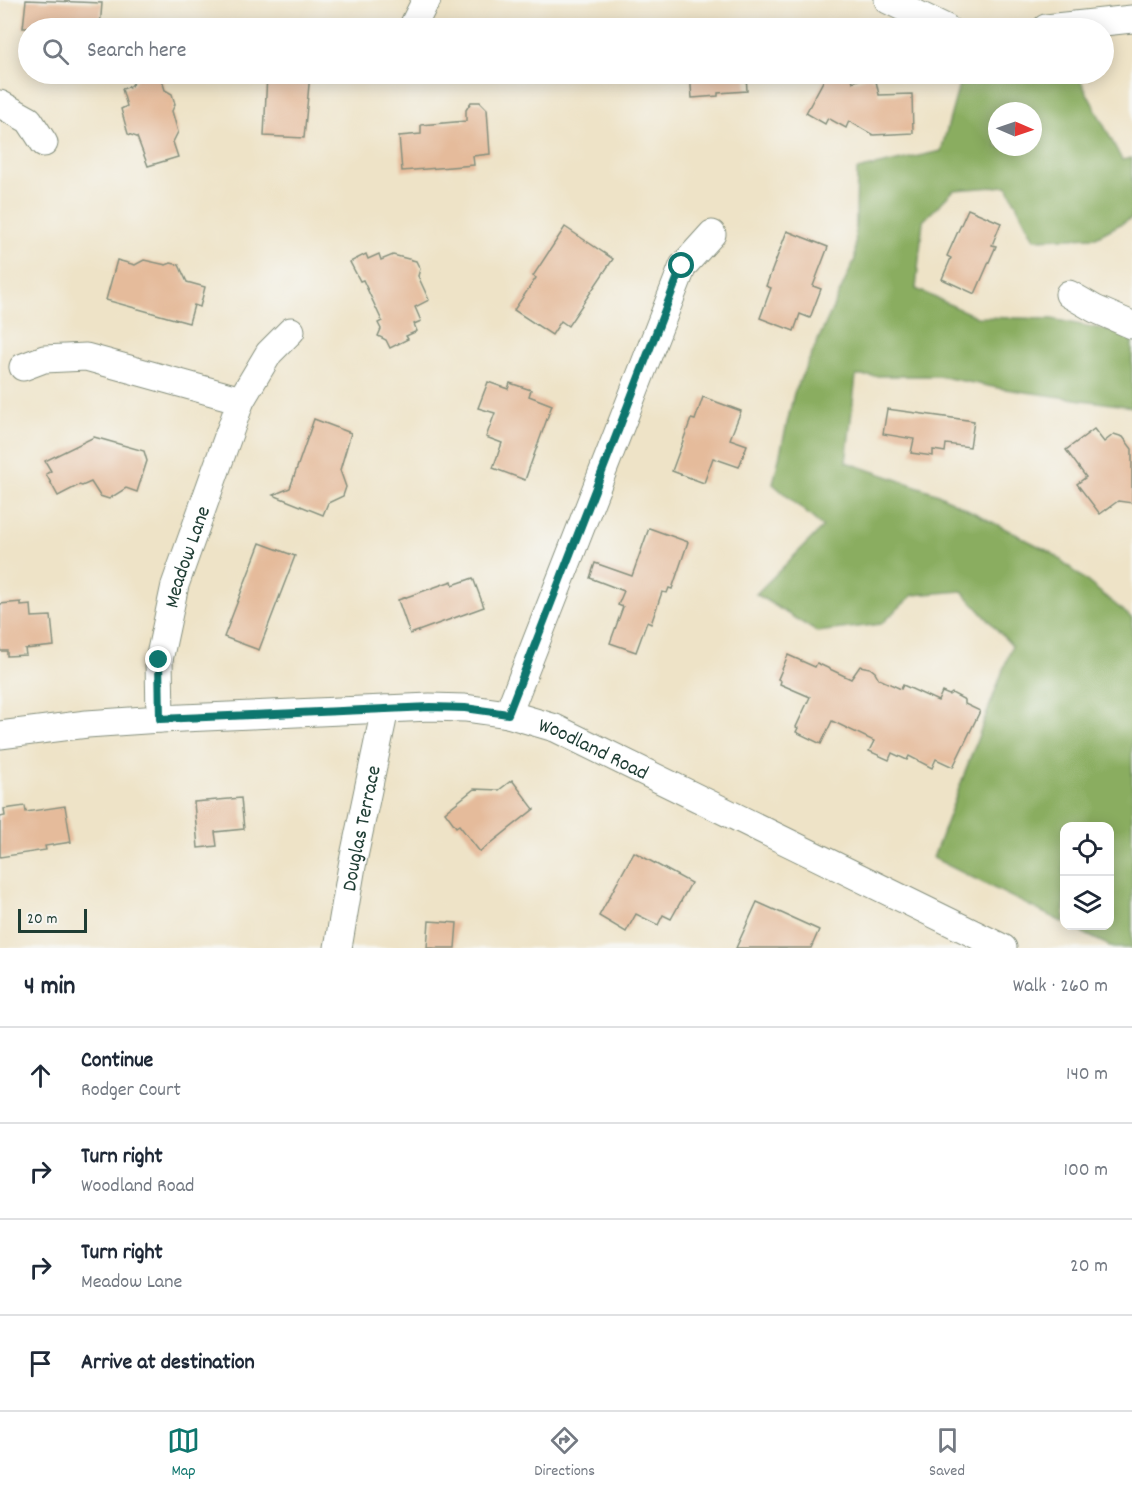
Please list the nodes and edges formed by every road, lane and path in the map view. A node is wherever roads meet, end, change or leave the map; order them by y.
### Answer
1 (427, 0) edge
2 (888, 0) edge
3 (417, 18) edge
4 (925, 18) edge
5 (1132, 20) edge
6 (1114, 22) edge
7 (0, 104) edge
8 (44, 142) dead end
9 (712, 234) dead end
10 (1069, 294) dead end
11 (1132, 325) edge
12 (291, 331) dead end
13 (22, 367) dead end
14 (241, 400) junction
15 (385, 709) junction
16 (508, 714) junction
17 (160, 719) junction
18 (0, 735) edge
19 (338, 948) edge
20 (1003, 948) edge

1 - 3 street
2 - 4 street
5 - 6 street
7 - 8 street
9 - 16 street
10 - 11 street
12 - 14 street, Meadow Lane
13 - 14 street
14 - 17 street, Meadow Lane
15 - 16 street, Woodland Road
15 - 17 street, Woodland Road
15 - 19 street, Douglas Terrace
16 - 20 street, Woodland Road
17 - 18 street, Woodland Road

